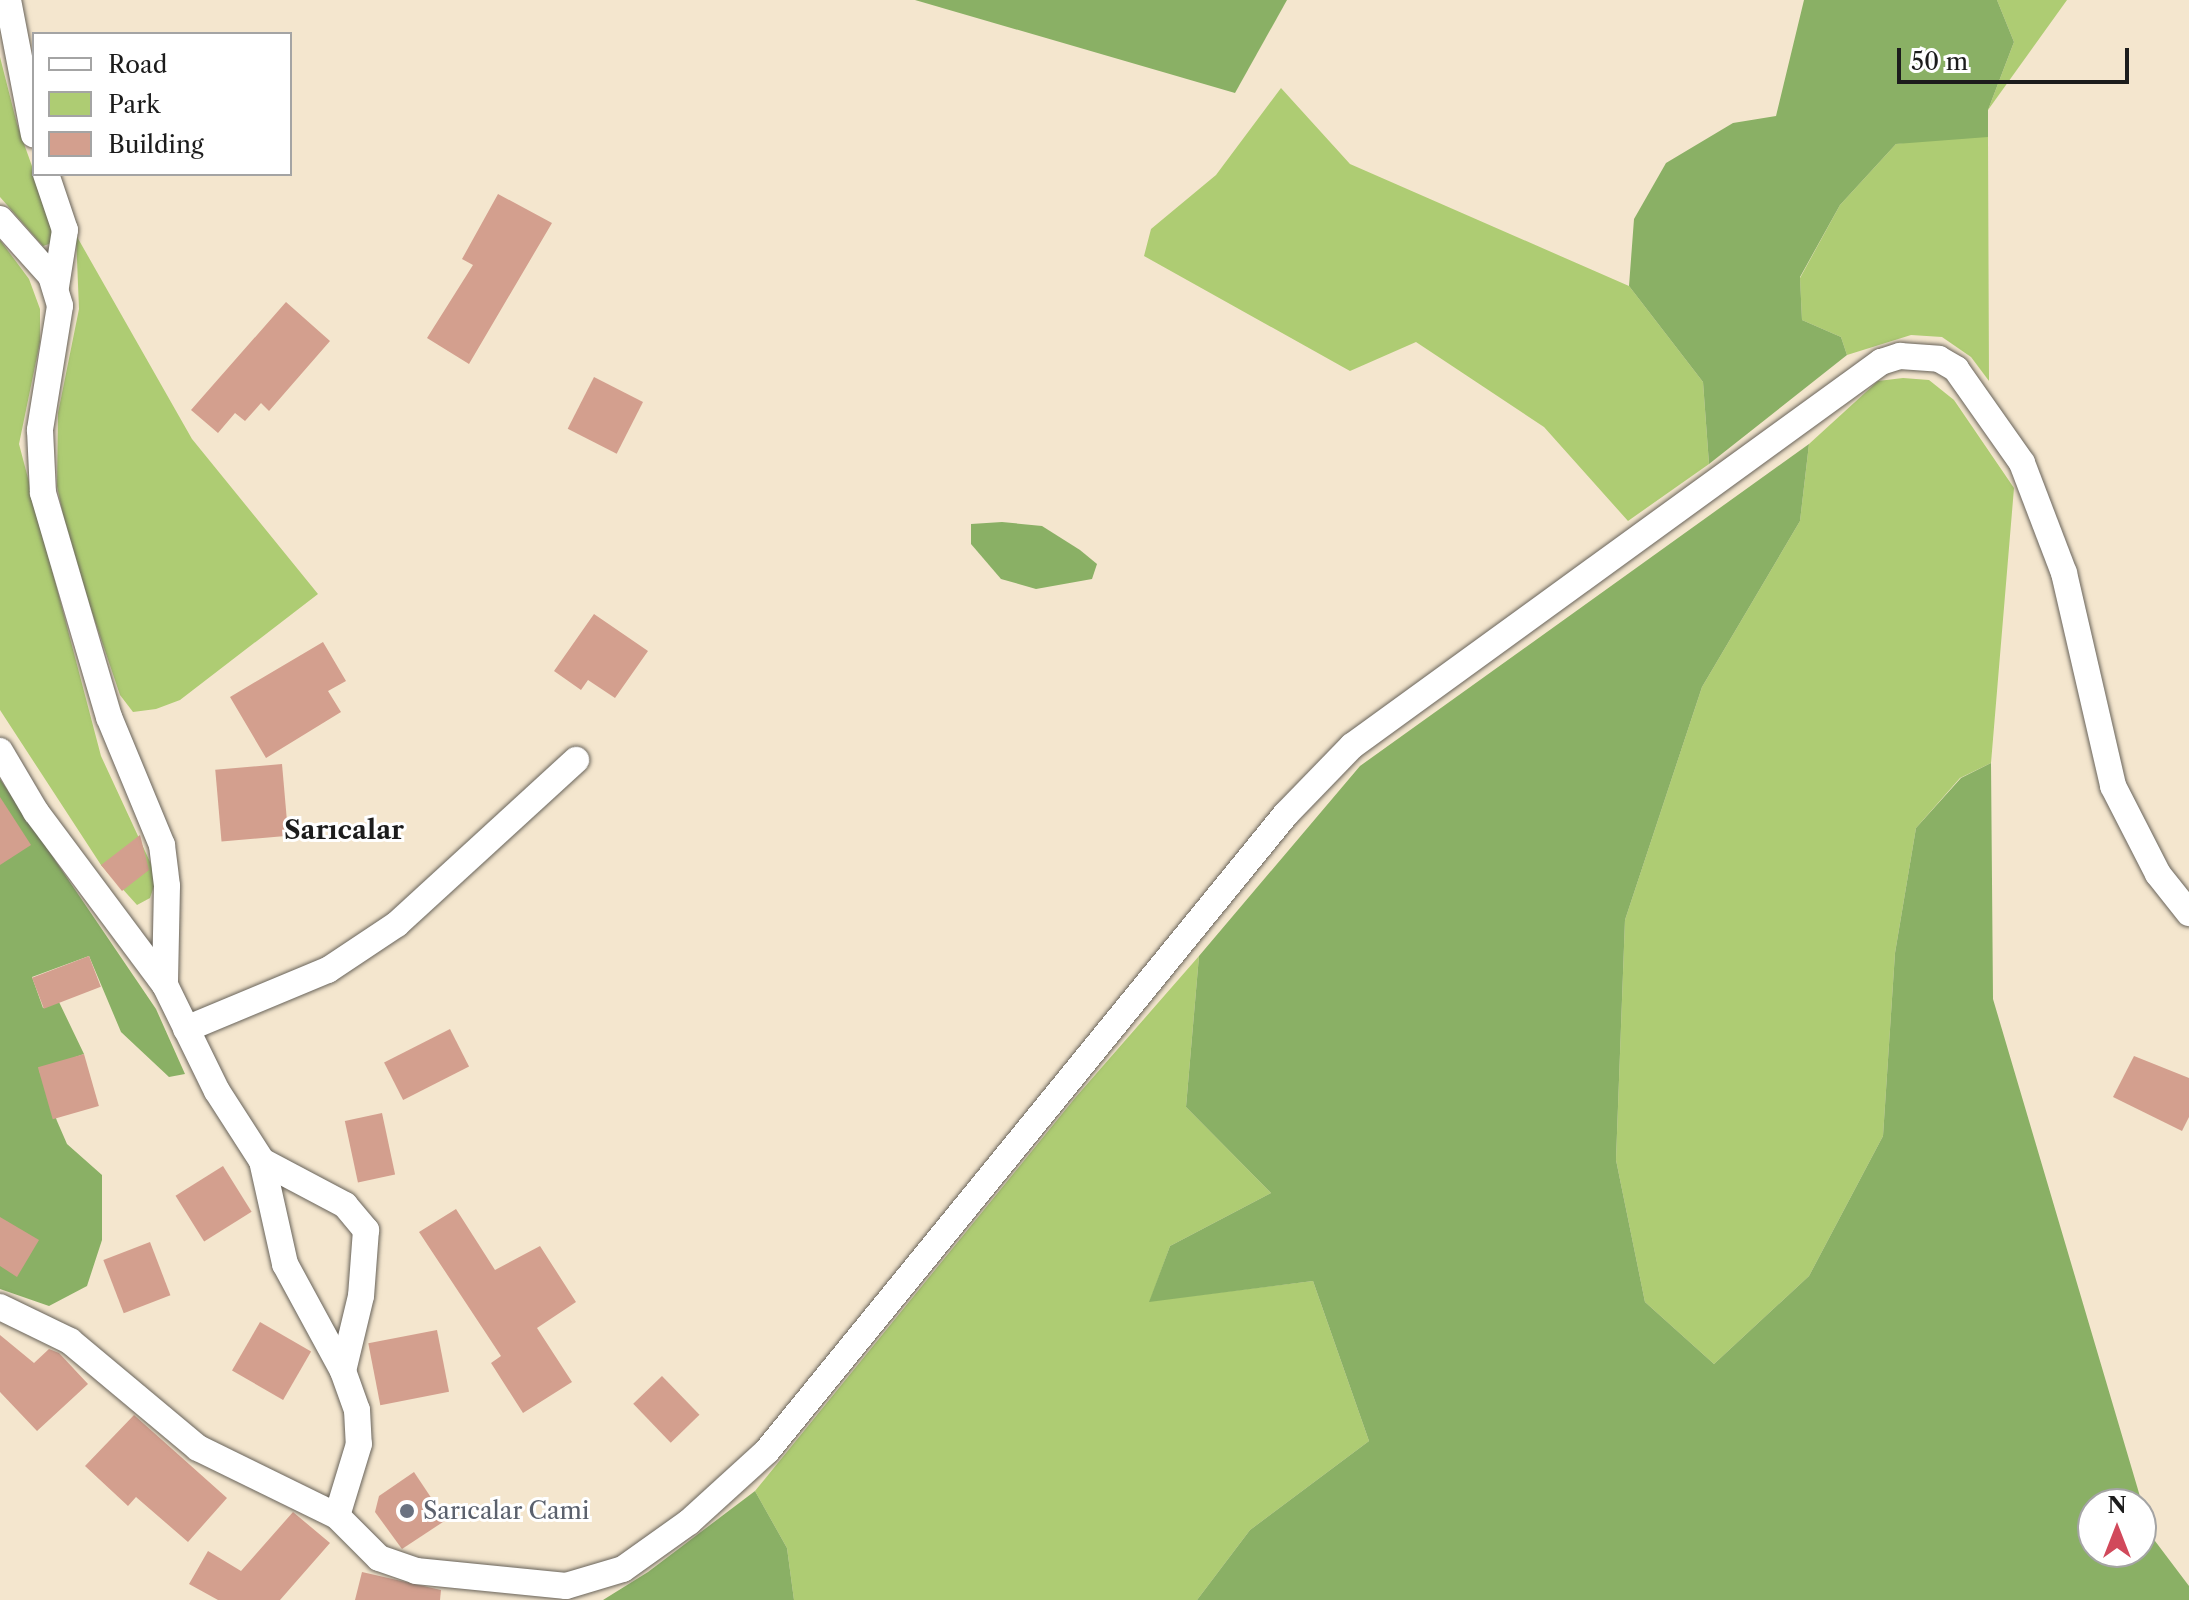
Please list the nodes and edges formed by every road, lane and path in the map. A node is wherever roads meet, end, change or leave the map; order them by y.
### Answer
1 (8, 0) edge
2 (32, 125) edge
3 (47, 176) edge
4 (0, 219) edge
5 (56, 287) junction
6 (0, 751) edge
7 (576, 760) dead end
8 (2189, 913) edge
9 (165, 985) junction
10 (186, 1029) junction
11 (262, 1161) junction
12 (0, 1307) edge
13 (343, 1371) junction
14 (337, 1516) junction
15 (567, 1593) edge

1 - 2 street
3 - 5 street
4 - 5 street
5 - 9 street
6 - 9 street
7 - 10 street
8 - 15 street
9 - 10 street
10 - 11 street
11 - 13 street
11 - 13 street
12 - 14 street
13 - 14 street
14 - 15 street

